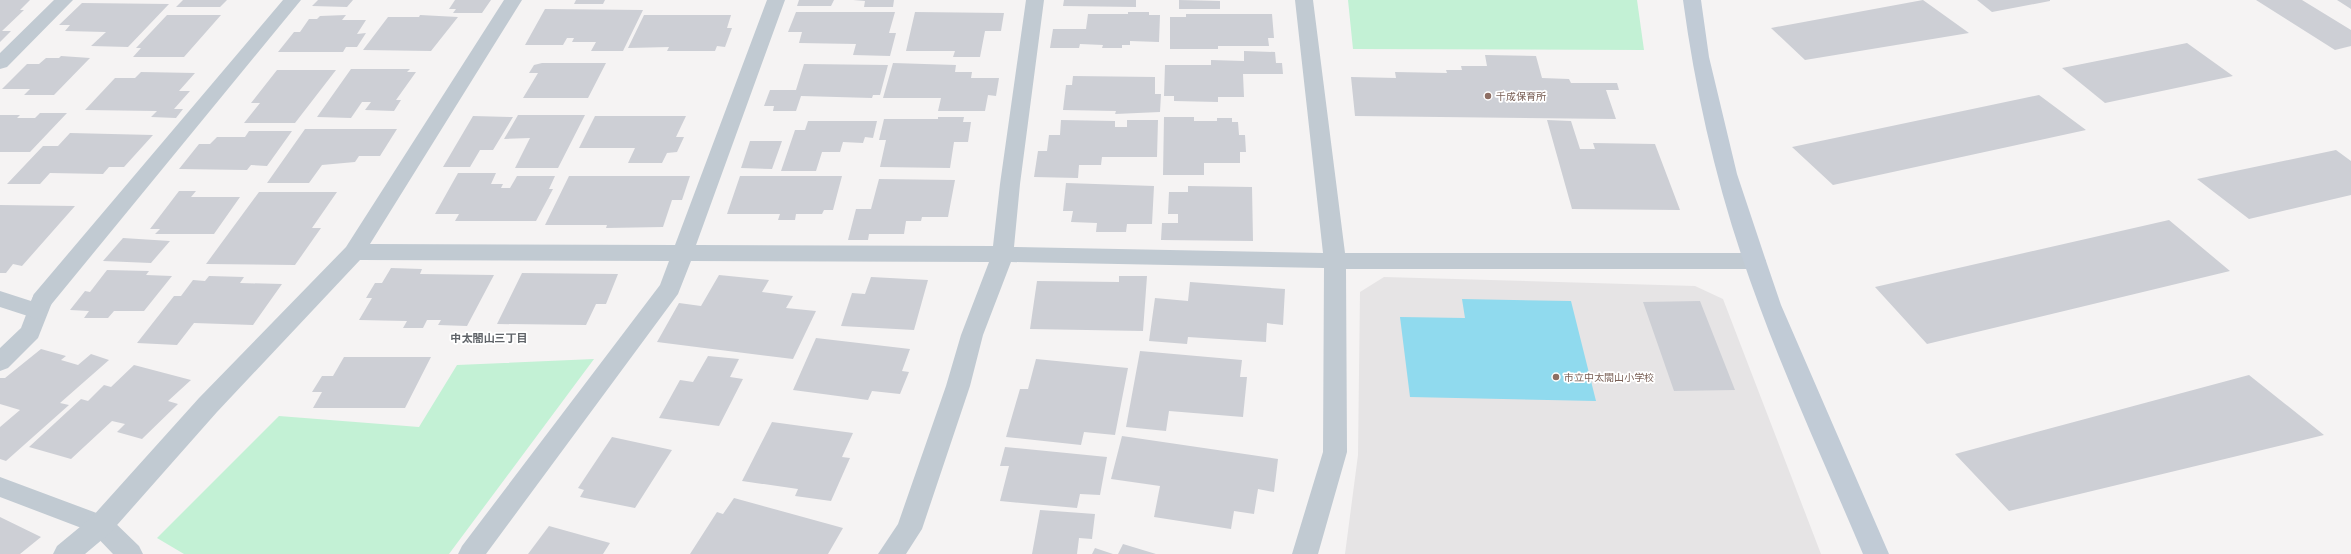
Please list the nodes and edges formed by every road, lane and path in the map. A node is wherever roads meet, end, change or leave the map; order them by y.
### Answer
1 (64, 0) edge
2 (292, 0) edge
3 (513, 0) edge
4 (776, 0) edge
5 (1035, 0) edge
6 (1304, 0) edge
7 (1692, 0) edge
8 (0, 63) edge
9 (354, 252) junction
10 (681, 253) junction
11 (1004, 254) junction
12 (1335, 261) junction
13 (1755, 261) junction
14 (0, 299) edge
15 (40, 305) junction
16 (0, 362) edge
17 (0, 487) edge
18 (101, 525) junction
19 (66, 554) edge
20 (130, 554) edge
21 (471, 554) edge
22 (891, 554) edge
23 (1305, 554) edge
24 (1876, 554) edge

1 - 8 street
2 - 15 street
3 - 9 street
4 - 10 street
5 - 11 street
6 - 12 street
7 - 13 street
9 - 10 street
9 - 18 street
10 - 11 street
10 - 21 street
11 - 12 street
11 - 22 street
12 - 13 street
12 - 23 street
13 - 24 street
14 - 15 street
15 - 16 lane
17 - 18 lane
18 - 19 street
18 - 20 lane

